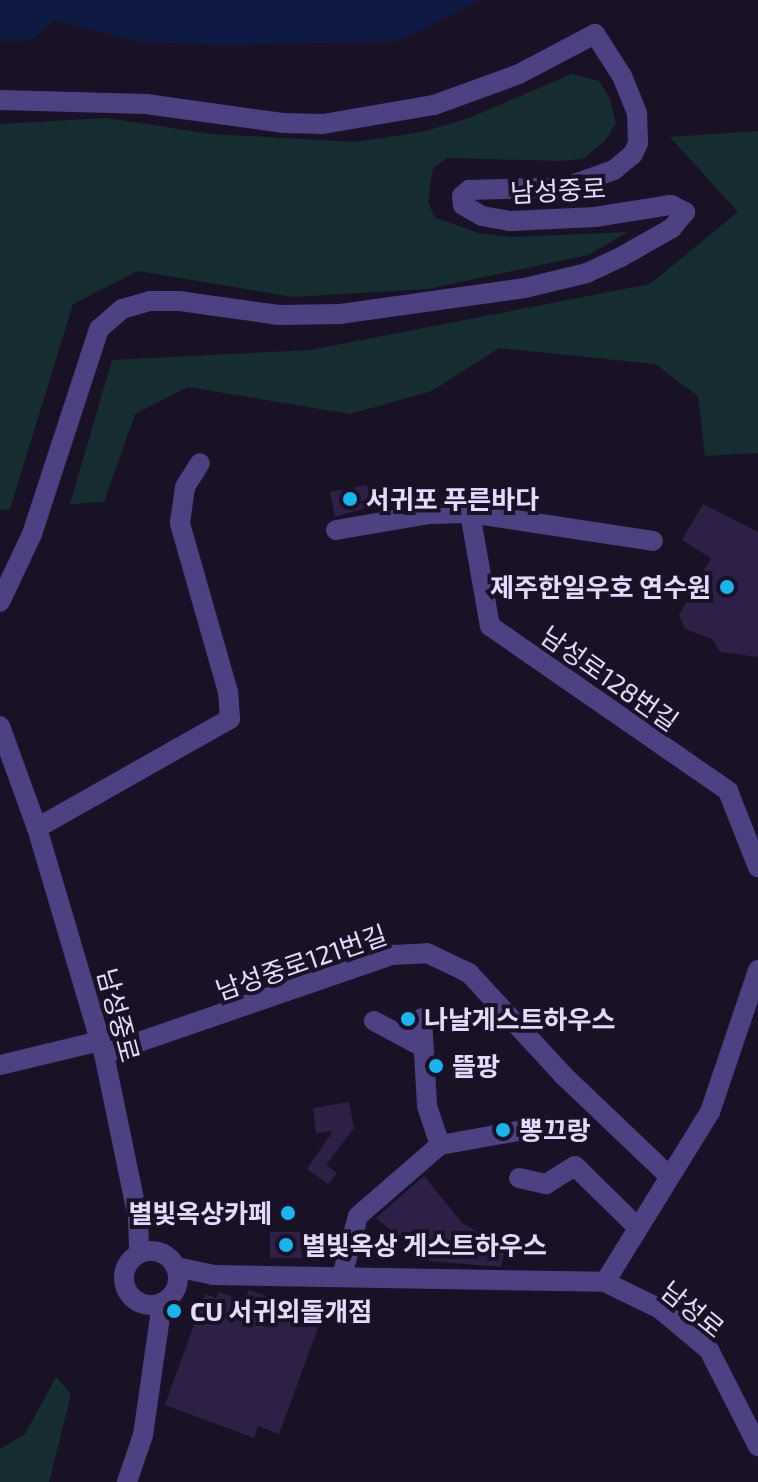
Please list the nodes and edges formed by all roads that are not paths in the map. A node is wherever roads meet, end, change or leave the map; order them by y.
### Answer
1 (0, 100) edge
2 (200, 463) dead end
3 (470, 513) junction
4 (336, 530) dead end
5 (653, 541) dead end
6 (0, 602) edge
7 (0, 726) edge
8 (37, 828) junction
9 (758, 867) edge
10 (758, 970) edge
11 (422, 1018) dead end
12 (374, 1021) dead end
13 (102, 1047) junction
14 (423, 1047) junction
15 (0, 1065) edge
16 (546, 1126) dead end
17 (440, 1145) junction
18 (669, 1176) junction
19 (519, 1178) dead end
20 (638, 1228) junction
21 (147, 1252) junction
22 (177, 1276) junction
23 (342, 1276) junction
24 (605, 1282) junction
25 (154, 1304) junction
26 (758, 1446) edge
27 (127, 1482) edge

1 - 6 street, 남성중로
2 - 8 street
3 - 4 street
3 - 5 street
3 - 9 street, 남성로128번길
7 - 8 street, 남성중로
8 - 13 street, 남성중로
10 - 18 street
11 - 14 street
12 - 14 street
13 - 15 street, 남성중로121번길
13 - 18 street, 남성중로121번길
13 - 21 street, 남성중로
14 - 17 street
16 - 17 street
17 - 23 street
18 - 20 street
19 - 20 street
20 - 24 street
21 - 22 street
21 - 25 street
22 - 23 street, 남성로
22 - 25 street
23 - 24 street, 남성로
24 - 26 street, 남성로
25 - 27 street

